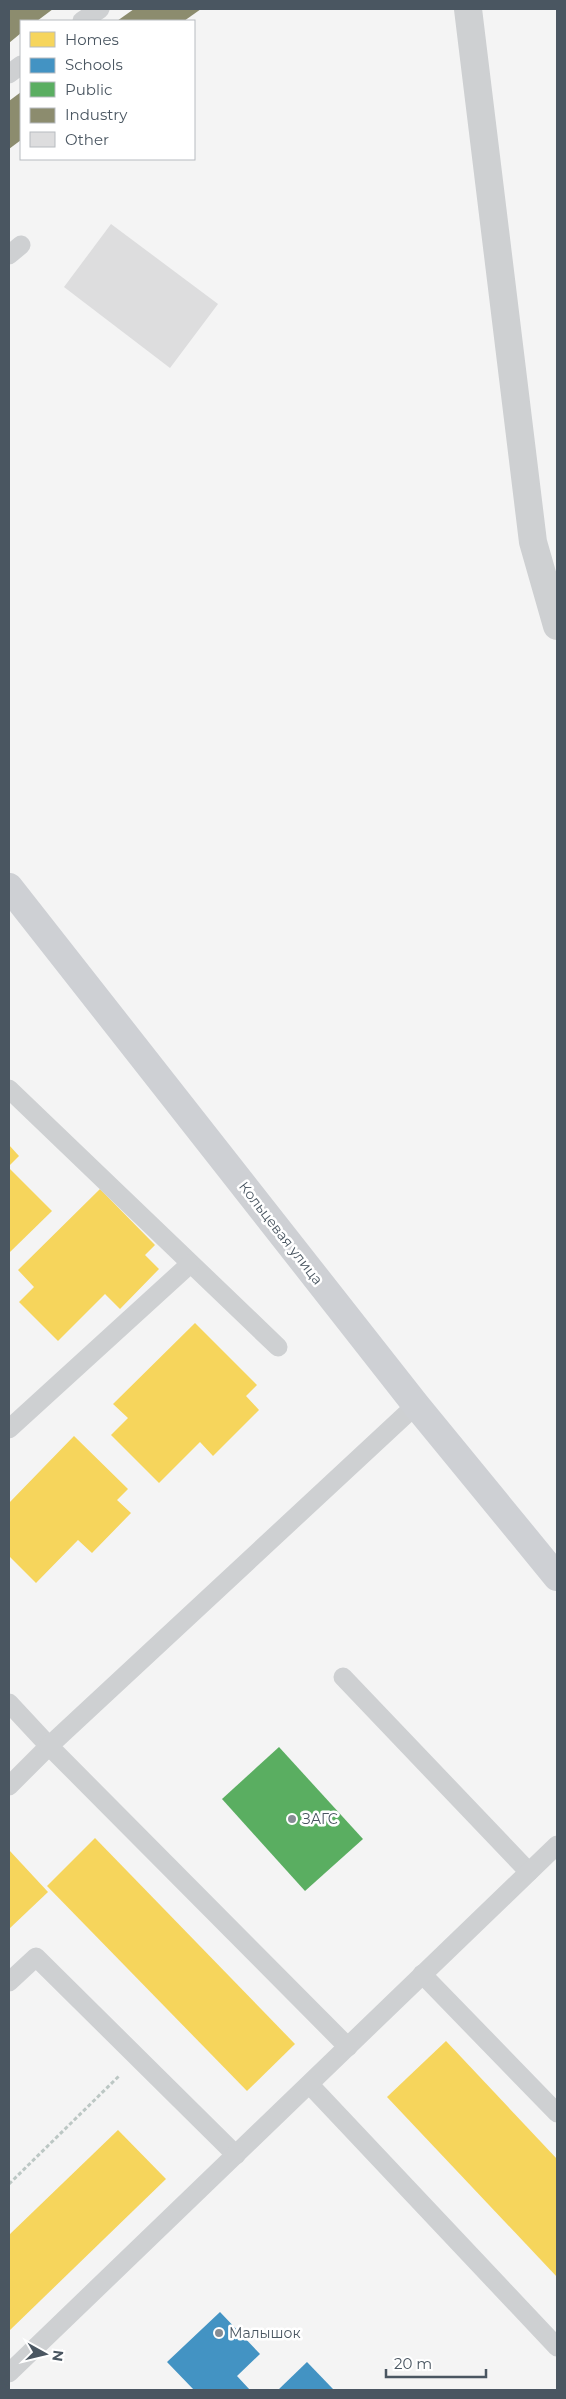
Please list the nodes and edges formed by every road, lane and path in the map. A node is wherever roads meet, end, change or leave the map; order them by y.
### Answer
1 (100, 9) edge
2 (468, 9) edge
3 (84, 20) edge
4 (20, 66) edge
5 (9, 74) edge
6 (557, 626) edge
7 (9, 887) edge
8 (9, 1089) edge
9 (190, 1264) junction
10 (278, 1347) dead end
11 (416, 1404) junction
12 (9, 1429) edge
13 (557, 1577) edge
14 (343, 1677) dead end
15 (9, 1704) edge
16 (49, 1746) junction
17 (9, 1786) edge
18 (557, 1845) edge
19 (529, 1872) junction
20 (422, 1974) junction
21 (9, 1982) edge
22 (348, 2047) junction
23 (138, 2058) junction
24 (310, 2085) junction
25 (557, 2112) edge
26 (236, 2154) junction
27 (9, 2184) edge
28 (557, 2347) edge
29 (9, 2373) edge

1 - 3 lane
2 - 6 street
4 - 5 lane
7 - 11 street, Кольцевая улица
8 - 9 lane
9 - 10 lane
9 - 12 lane
11 - 13 street, Кольцевая улица
11 - 16 lane
14 - 19 lane
15 - 16 lane
16 - 17 lane
16 - 22 lane
18 - 19 lane
19 - 20 lane
20 - 22 lane
20 - 25 lane
21 - 23 lane
22 - 24 lane
23 - 26 lane
23 - 27 path
24 - 26 lane
24 - 28 lane
26 - 29 lane

